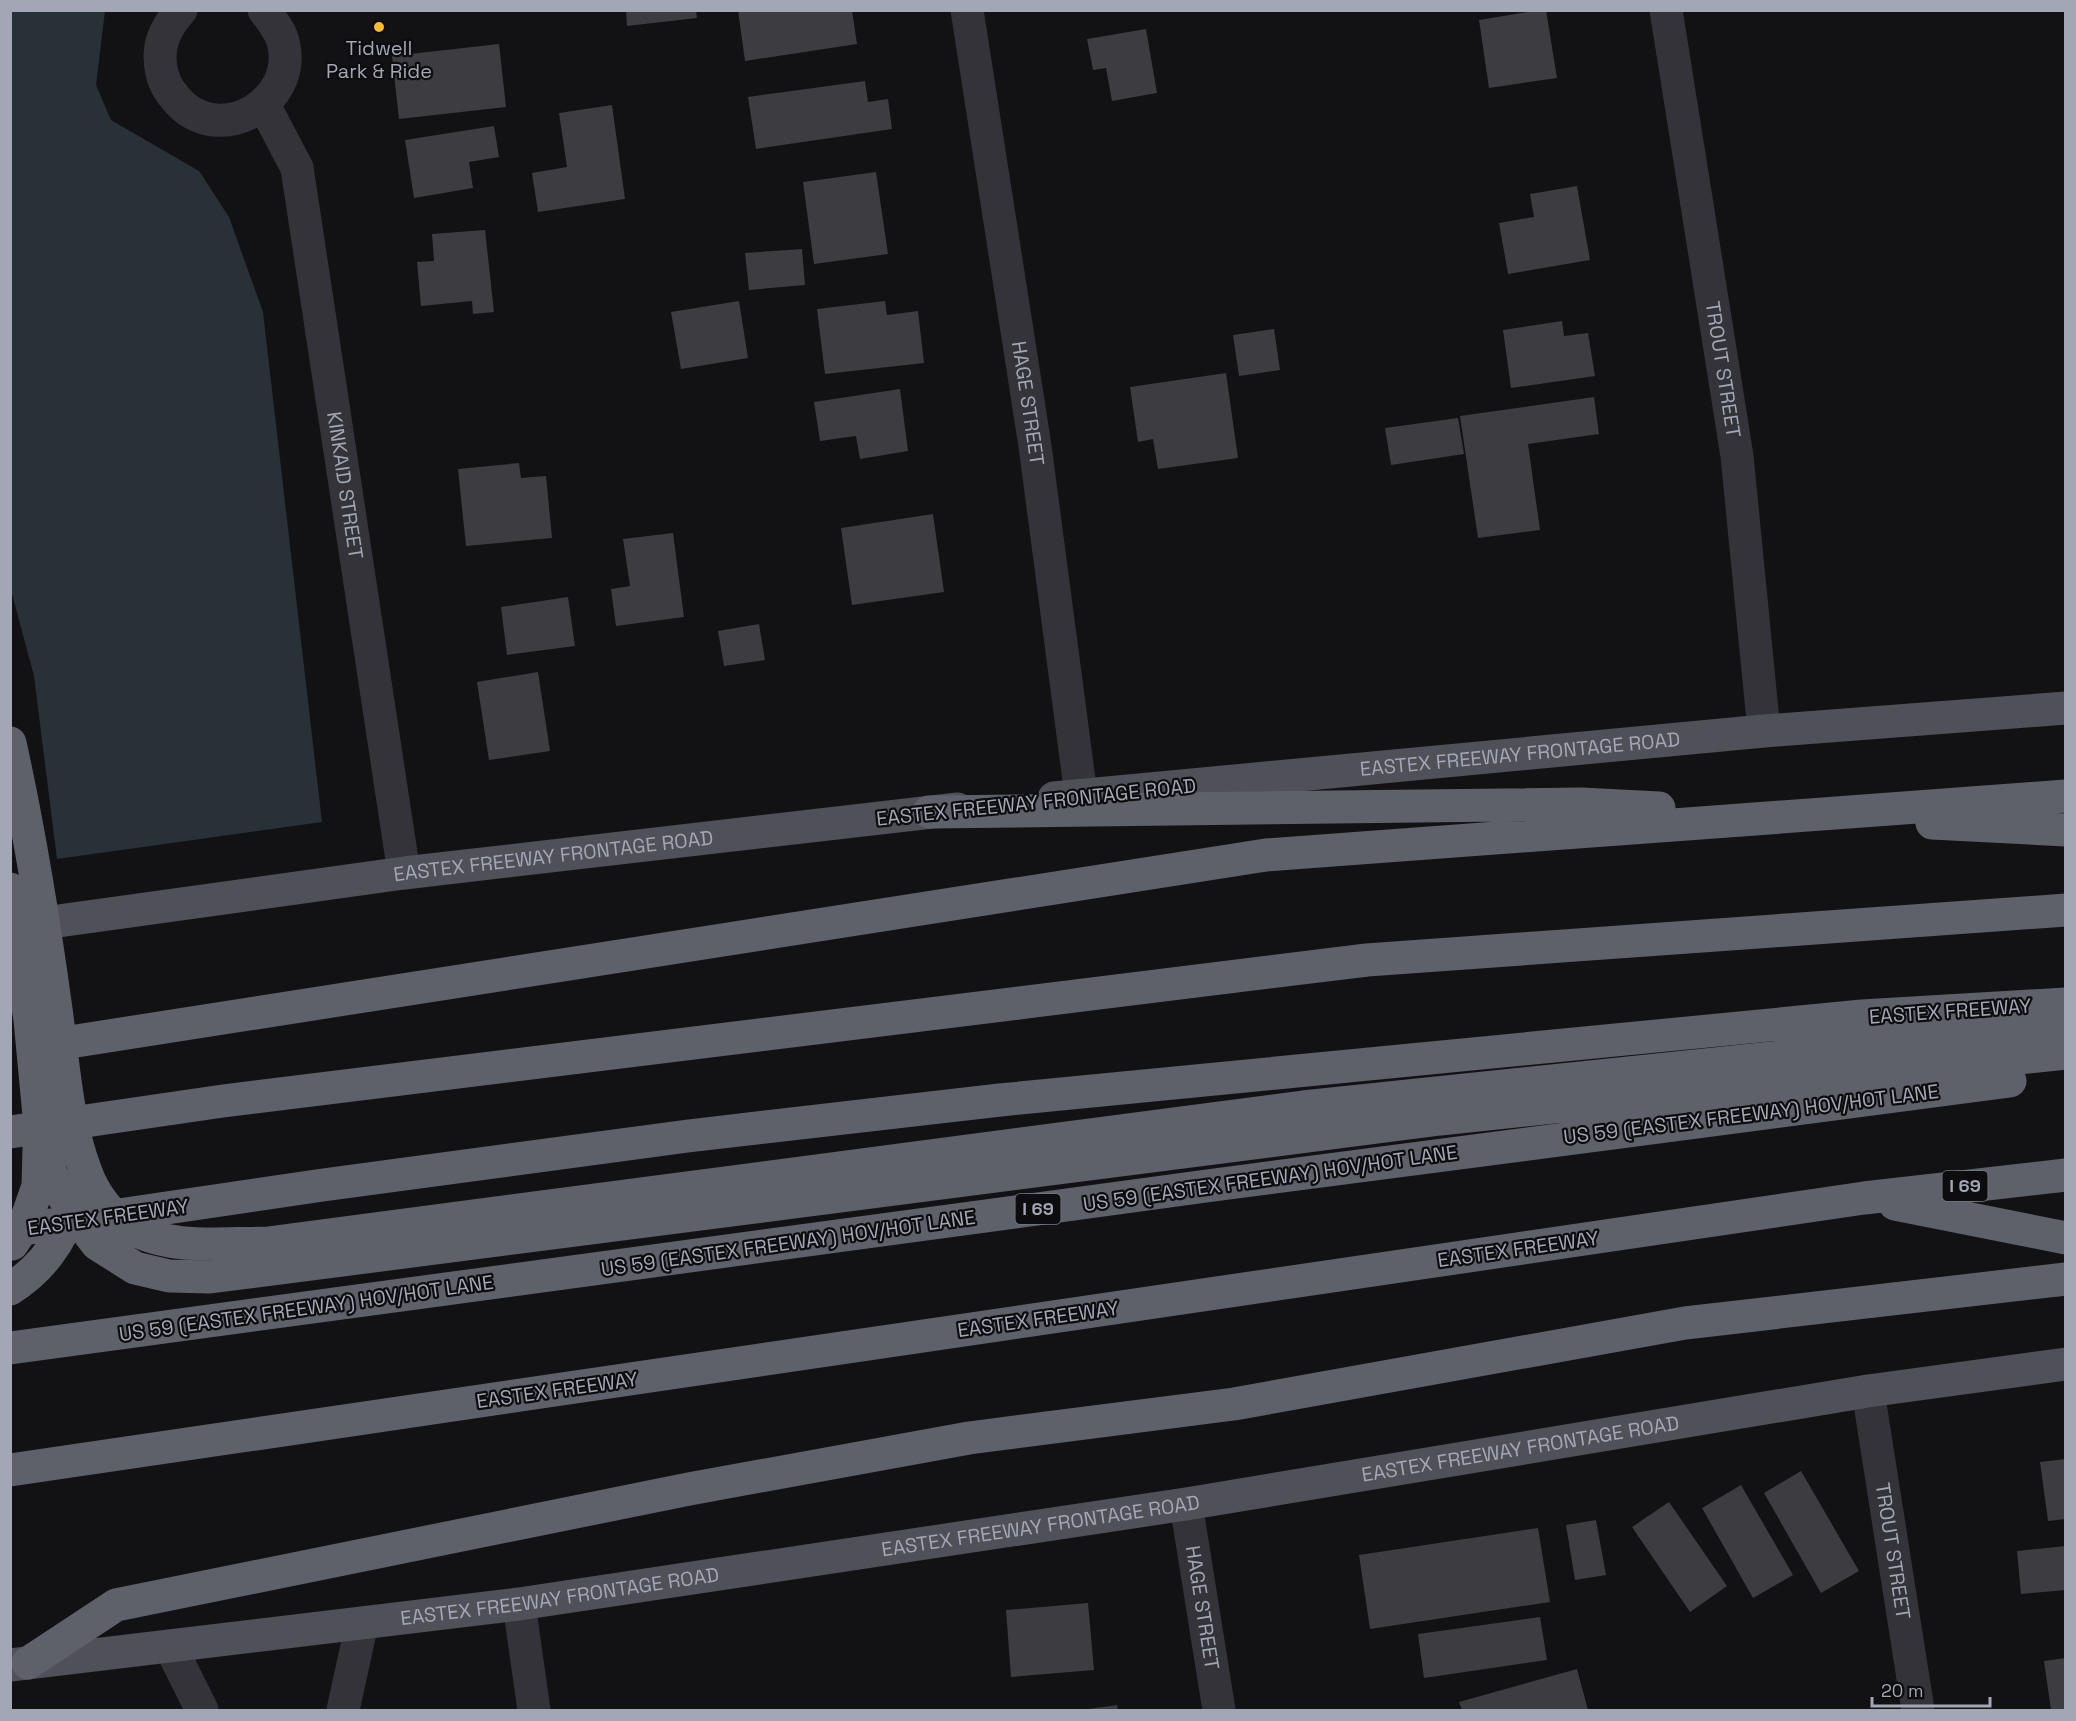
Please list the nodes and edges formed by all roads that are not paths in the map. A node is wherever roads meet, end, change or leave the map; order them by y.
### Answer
1 (181, 10) edge
2 (264, 10) edge
3 (967, 10) edge
4 (1666, 10) edge
5 (264, 105) junction
6 (2066, 708) edge
7 (1764, 731) junction
8 (10, 743) edge
9 (1082, 795) junction
10 (2066, 796) edge
11 (929, 813) junction
12 (2066, 830) edge
13 (404, 873) junction
14 (10, 889) edge
15 (2066, 910) edge
16 (10, 928) edge
17 (2066, 1004) edge
18 (2066, 1025) edge
19 (10, 1051) edge
20 (2066, 1053) edge
21 (2066, 1074) edge
22 (25, 1129) edge
23 (74, 1135) junction
24 (2066, 1175) edge
25 (849, 1180) junction
26 (1864, 1198) junction
27 (70, 1210) junction
28 (10, 1231) edge
29 (2066, 1238) edge
30 (10, 1247) edge
31 (2066, 1279) edge
32 (10, 1289) edge
33 (10, 1348) edge
34 (2066, 1364) edge
35 (1868, 1391) junction
36 (10, 1470) edge
37 (1186, 1504) junction
38 (519, 1604) junction
39 (362, 1623) junction
40 (170, 1646) junction
41 (19, 1664) edge
42 (202, 1710) edge
43 (343, 1710) edge
44 (534, 1710) edge
45 (1219, 1710) edge
46 (1918, 1710) edge

1 - 5 street
2 - 5 street
3 - 9 street, HAGE STREET
4 - 7 street, TROUT STREET
5 - 13 street, KINKAID STREET
6 - 7 main road, EASTEX FREEWAY FRONTAGE ROAD
7 - 9 main road, EASTEX FREEWAY FRONTAGE ROAD
8 - 23 highway
9 - 11 main road, EASTEX FREEWAY FRONTAGE ROAD
10 - 19 highway
11 - 12 highway
11 - 13 main road, EASTEX FREEWAY FRONTAGE ROAD
13 - 16 main road, EASTEX FREEWAY FRONTAGE ROAD
14 - 22 highway
15 - 22 highway
17 - 28 highway, EASTEX FREEWAY
18 - 25 highway
20 - 25 highway
21 - 33 highway, US 59 (EASTEX FREEWAY) HOV/HOT LANE / I 69
22 - 27 highway
22 - 30 highway
23 - 25 highway
23 - 27 highway
24 - 26 highway, EASTEX FREEWAY / I 69
25 - 27 highway
26 - 29 highway
26 - 36 highway, EASTEX FREEWAY / I 69
27 - 32 highway
31 - 41 highway
34 - 35 main road, EASTEX FREEWAY FRONTAGE ROAD
35 - 37 main road, EASTEX FREEWAY FRONTAGE ROAD
35 - 46 street, TROUT STREET
37 - 38 main road, EASTEX FREEWAY FRONTAGE ROAD
37 - 45 street, HAGE STREET
38 - 39 main road, EASTEX FREEWAY FRONTAGE ROAD
38 - 44 street
39 - 40 main road, EASTEX FREEWAY FRONTAGE ROAD
39 - 43 street
40 - 41 main road, EASTEX FREEWAY FRONTAGE ROAD
40 - 42 street

